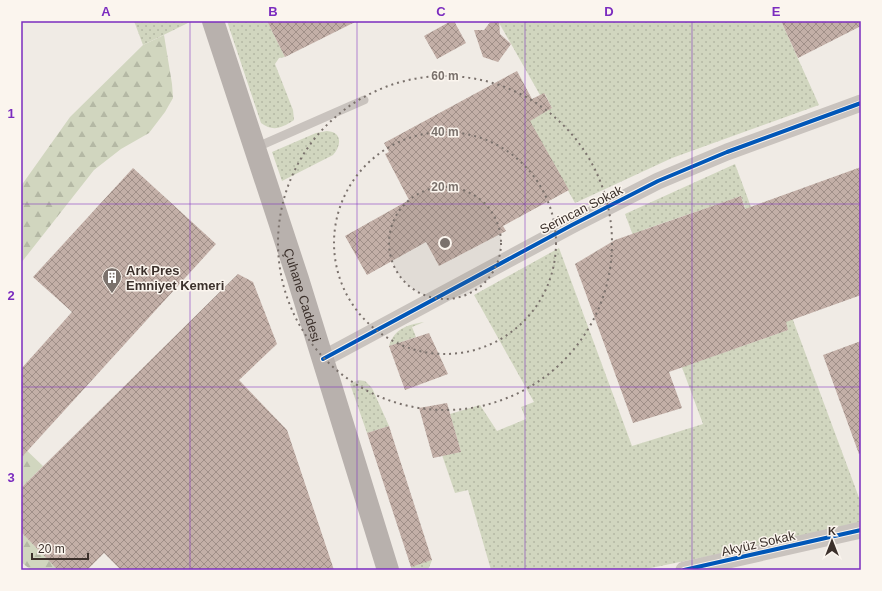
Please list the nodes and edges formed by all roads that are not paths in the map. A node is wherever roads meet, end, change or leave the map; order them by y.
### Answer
1 (213, 21) edge
2 (364, 100) dead end
3 (861, 103) edge
4 (255, 148) junction
5 (323, 359) junction
6 (861, 530) edge
7 (388, 570) edge
8 (684, 570) edge

1 - 4 main road, Çuhane Caddesi
2 - 4 lane
3 - 5 street, Serincan Sokak
4 - 5 main road, Çuhane Caddesi
5 - 7 main road, Çuhane Caddesi
6 - 8 street, Akyüz Sokak

